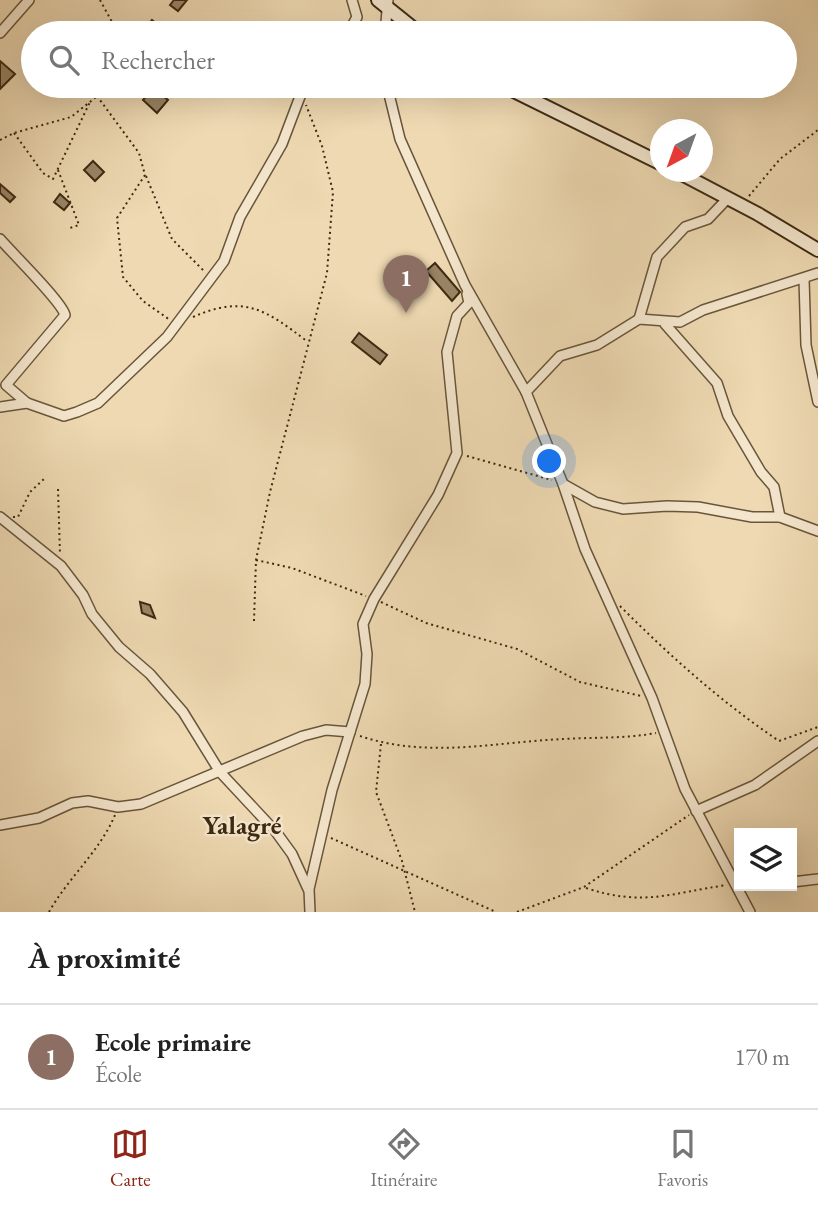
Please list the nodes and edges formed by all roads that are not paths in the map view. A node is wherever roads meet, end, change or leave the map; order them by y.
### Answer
1 (29, 0) edge
2 (352, 0) edge
3 (384, 3) edge
4 (355, 21) edge
5 (385, 21) edge
6 (405, 21) edge
7 (0, 33) edge
8 (298, 98) edge
9 (390, 98) edge
10 (528, 98) edge
11 (650, 158) edge
12 (697, 182) edge
13 (728, 198) junction
14 (0, 239) edge
15 (818, 250) edge
16 (818, 274) edge
17 (804, 279) junction
18 (465, 285) junction
19 (639, 320) junction
20 (665, 324) junction
21 (526, 392) junction
22 (818, 402) edge
23 (27, 403) junction
24 (0, 407) edge
25 (563, 484) junction
26 (780, 517) junction
27 (1, 518) edge
28 (818, 531) edge
29 (350, 732) junction
30 (818, 741) edge
31 (220, 772) junction
32 (696, 811) junction
33 (0, 825) edge
34 (734, 879) edge
35 (818, 879) edge
36 (797, 881) edge
37 (309, 889) junction
38 (740, 891) edge
39 (310, 912) edge
40 (750, 912) edge

1 - 7 street
2 - 4 street
3 - 5 street
3 - 6 street
8 - 23 street
9 - 18 street
10 - 11 street
12 - 13 street
13 - 15 street
13 - 19 street
14 - 23 street
16 - 17 street
17 - 20 street
17 - 22 street
18 - 21 street
18 - 29 street
19 - 20 street
19 - 21 street
20 - 26 street
21 - 25 street
23 - 24 street
25 - 26 street
25 - 32 street
26 - 28 street
27 - 31 street
29 - 31 street
29 - 37 street
30 - 32 street
31 - 33 street
31 - 37 street
32 - 34 street
35 - 36 street
37 - 39 street
38 - 40 street

